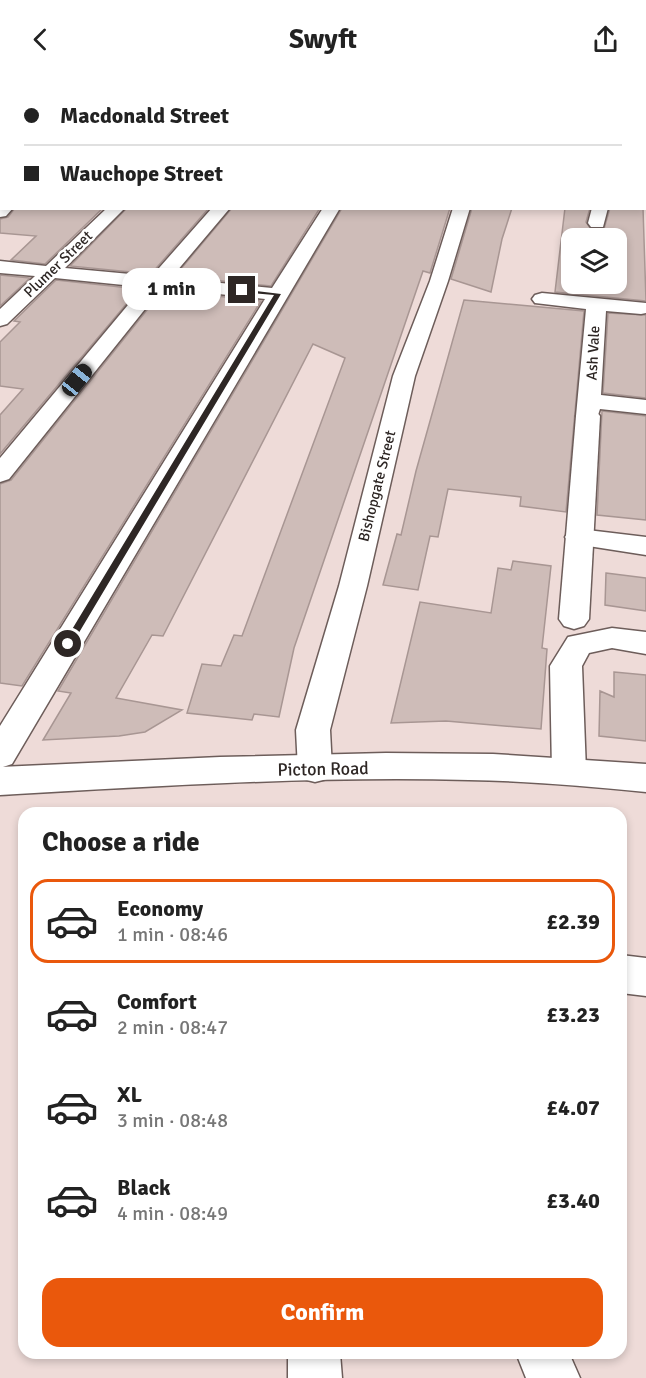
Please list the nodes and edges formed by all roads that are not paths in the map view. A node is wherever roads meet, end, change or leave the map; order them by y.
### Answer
1 (115, 210) edge
2 (220, 210) edge
3 (331, 210) edge
4 (461, 210) edge
5 (0, 267) edge
6 (50, 272) junction
7 (157, 282) junction
8 (278, 294) junction
9 (543, 300) dead end
10 (596, 305) junction
11 (641, 308) dead end
12 (0, 320) edge
13 (646, 407) edge
14 (589, 408) junction
15 (0, 474) edge
16 (579, 537) junction
17 (646, 546) edge
18 (574, 619) dead end
19 (646, 643) edge
20 (10, 715) edge
21 (0, 755) edge
22 (315, 769) junction
23 (569, 771) junction
24 (646, 778) edge
25 (0, 781) edge
26 (627, 975) edge
27 (646, 977) edge
28 (314, 1359) edge
29 (545, 1359) edge
30 (315, 1378) edge
31 (554, 1378) edge

1 - 6 street, Plumer Street
2 - 7 street
3 - 8 street
4 - 22 street, Bishopgate Street
5 - 6 street
6 - 7 street
6 - 12 street, Plumer Street
7 - 8 street
7 - 15 street
8 - 20 street
9 - 10 street, Ash Vale
10 - 11 street, Ash Vale
10 - 14 street, Ash Vale
13 - 14 street, Ash Vale
14 - 16 street
16 - 17 street
16 - 18 street
19 - 23 street
20 - 21 street
22 - 23 street, Picton Road
22 - 25 street, Picton Road
23 - 24 street, Picton Road
26 - 27 street
28 - 30 street
29 - 31 street

